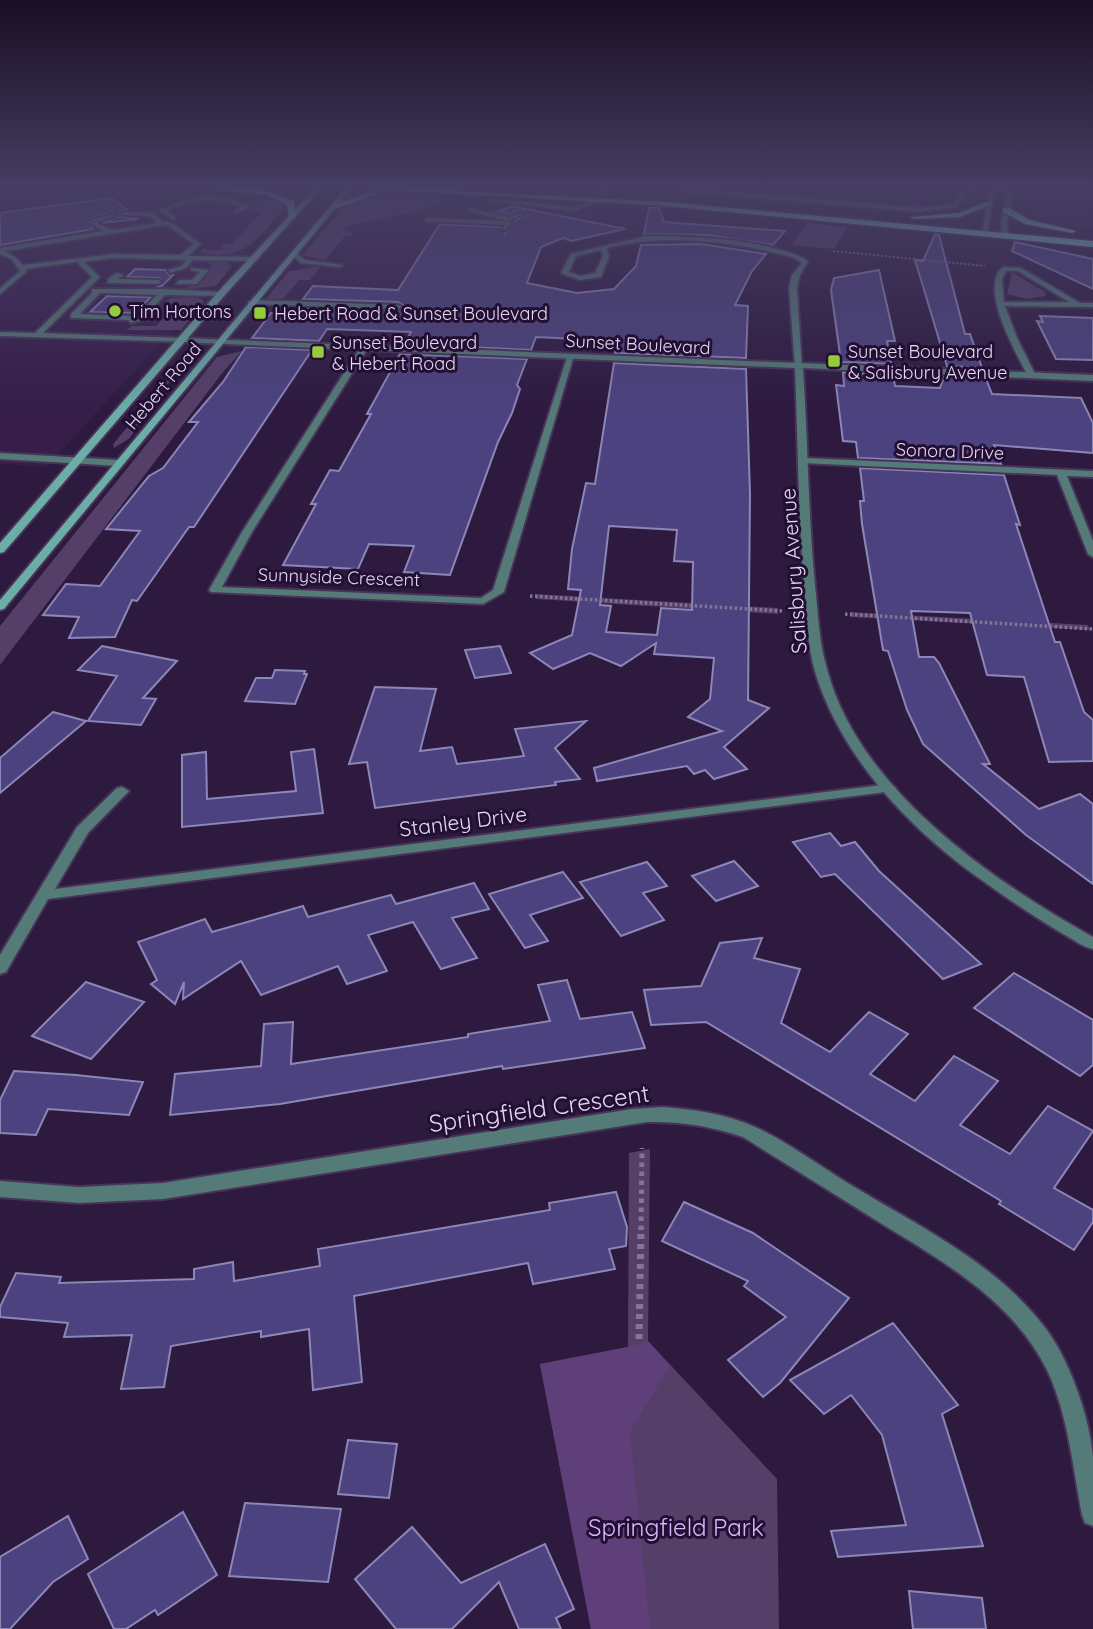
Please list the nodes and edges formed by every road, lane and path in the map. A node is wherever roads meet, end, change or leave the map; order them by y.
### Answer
1 (15, 260) edge
2 (70, 260) edge
3 (78, 260) edge
4 (134, 260) edge
5 (150, 260) edge
6 (191, 260) edge
7 (252, 260) edge
8 (284, 260) edge
9 (299, 260) edge
10 (571, 260) edge
11 (604, 260) edge
12 (805, 260) edge
13 (924, 260) edge
14 (131, 263) dead end
15 (145, 265) dead end
16 (340, 265) dead end
17 (22, 267) junction
18 (995, 267) dead end
19 (189, 269) junction
20 (170, 271) dead end
21 (136, 273) dead end
22 (119, 275) dead end
23 (127, 281) junction
24 (163, 282) junction
25 (0, 292) edge
26 (163, 293) junction
27 (221, 294) junction
28 (252, 302) junction
29 (1000, 303) junction
30 (1077, 304) junction
31 (1093, 305) edge
32 (398, 307) dead end
33 (138, 318) junction
34 (0, 334) edge
35 (37, 335) junction
36 (112, 338) junction
37 (182, 340) junction
38 (220, 342) junction
39 (364, 348) junction
40 (571, 357) junction
41 (799, 367) junction
42 (1031, 376) junction
43 (1093, 379) edge
44 (0, 456) edge
45 (76, 460) junction
46 (805, 461) junction
47 (119, 463) junction
48 (1061, 472) junction
49 (1093, 474) edge
50 (0, 550) edge
51 (1093, 554) edge
52 (530, 596) dead end
53 (0, 607) edge
54 (783, 611) dead end
55 (845, 614) dead end
56 (1093, 629) edge
57 (889, 788) junction
58 (122, 791) dead end
59 (44, 895) junction
60 (1093, 944) edge
61 (0, 968) edge
62 (642, 1148) dead end
63 (0, 1189) edge
64 (639, 1339) dead end
65 (1093, 1515) edge

1 - 17 street
2 - 17 street
3 - 35 street
4 - 14 street
5 - 15 street
6 - 19 street
7 - 27 main road, Hebert Road
8 - 28 main road, Hebert Road
9 - 16 street
10 - 11 street
12 - 41 street, Salisbury Avenue
13 - 18 path
17 - 25 street
19 - 20 street
19 - 24 street
21 - 23 street
22 - 23 street
23 - 24 street
24 - 26 street
26 - 27 street
26 - 33 street
26 - 33 street
27 - 37 main road, Hebert Road
28 - 32 street
28 - 38 main road, Hebert Road
29 - 30 street
29 - 30 street
29 - 42 street
30 - 31 street
33 - 36 street
34 - 35 street, Sunset Boulevard
35 - 36 street, Sunset Boulevard
36 - 37 street, Sunset Boulevard
37 - 38 street, Sunset Boulevard
37 - 45 main road, Hebert Road
38 - 39 street, Sunset Boulevard
38 - 47 main road, Hebert Road
39 - 40 street, Sunset Boulevard
39 - 40 street, Sunnyside Crescent
40 - 41 street, Sunset Boulevard
41 - 42 street, Sunset Boulevard
41 - 46 street, Salisbury Avenue
42 - 43 street, Sunset Boulevard
44 - 45 street
45 - 47 street
45 - 50 main road, Hebert Road
46 - 48 street, Sonora Drive
46 - 57 street, Salisbury Avenue
47 - 53 main road, Hebert Road
48 - 49 street, Sonora Drive
48 - 51 street
52 - 54 path
55 - 56 path
57 - 59 street, Stanley Drive
57 - 60 street, Salisbury Avenue
58 - 59 street
59 - 61 street
62 - 64 path
63 - 65 street, Springfield Crescent

